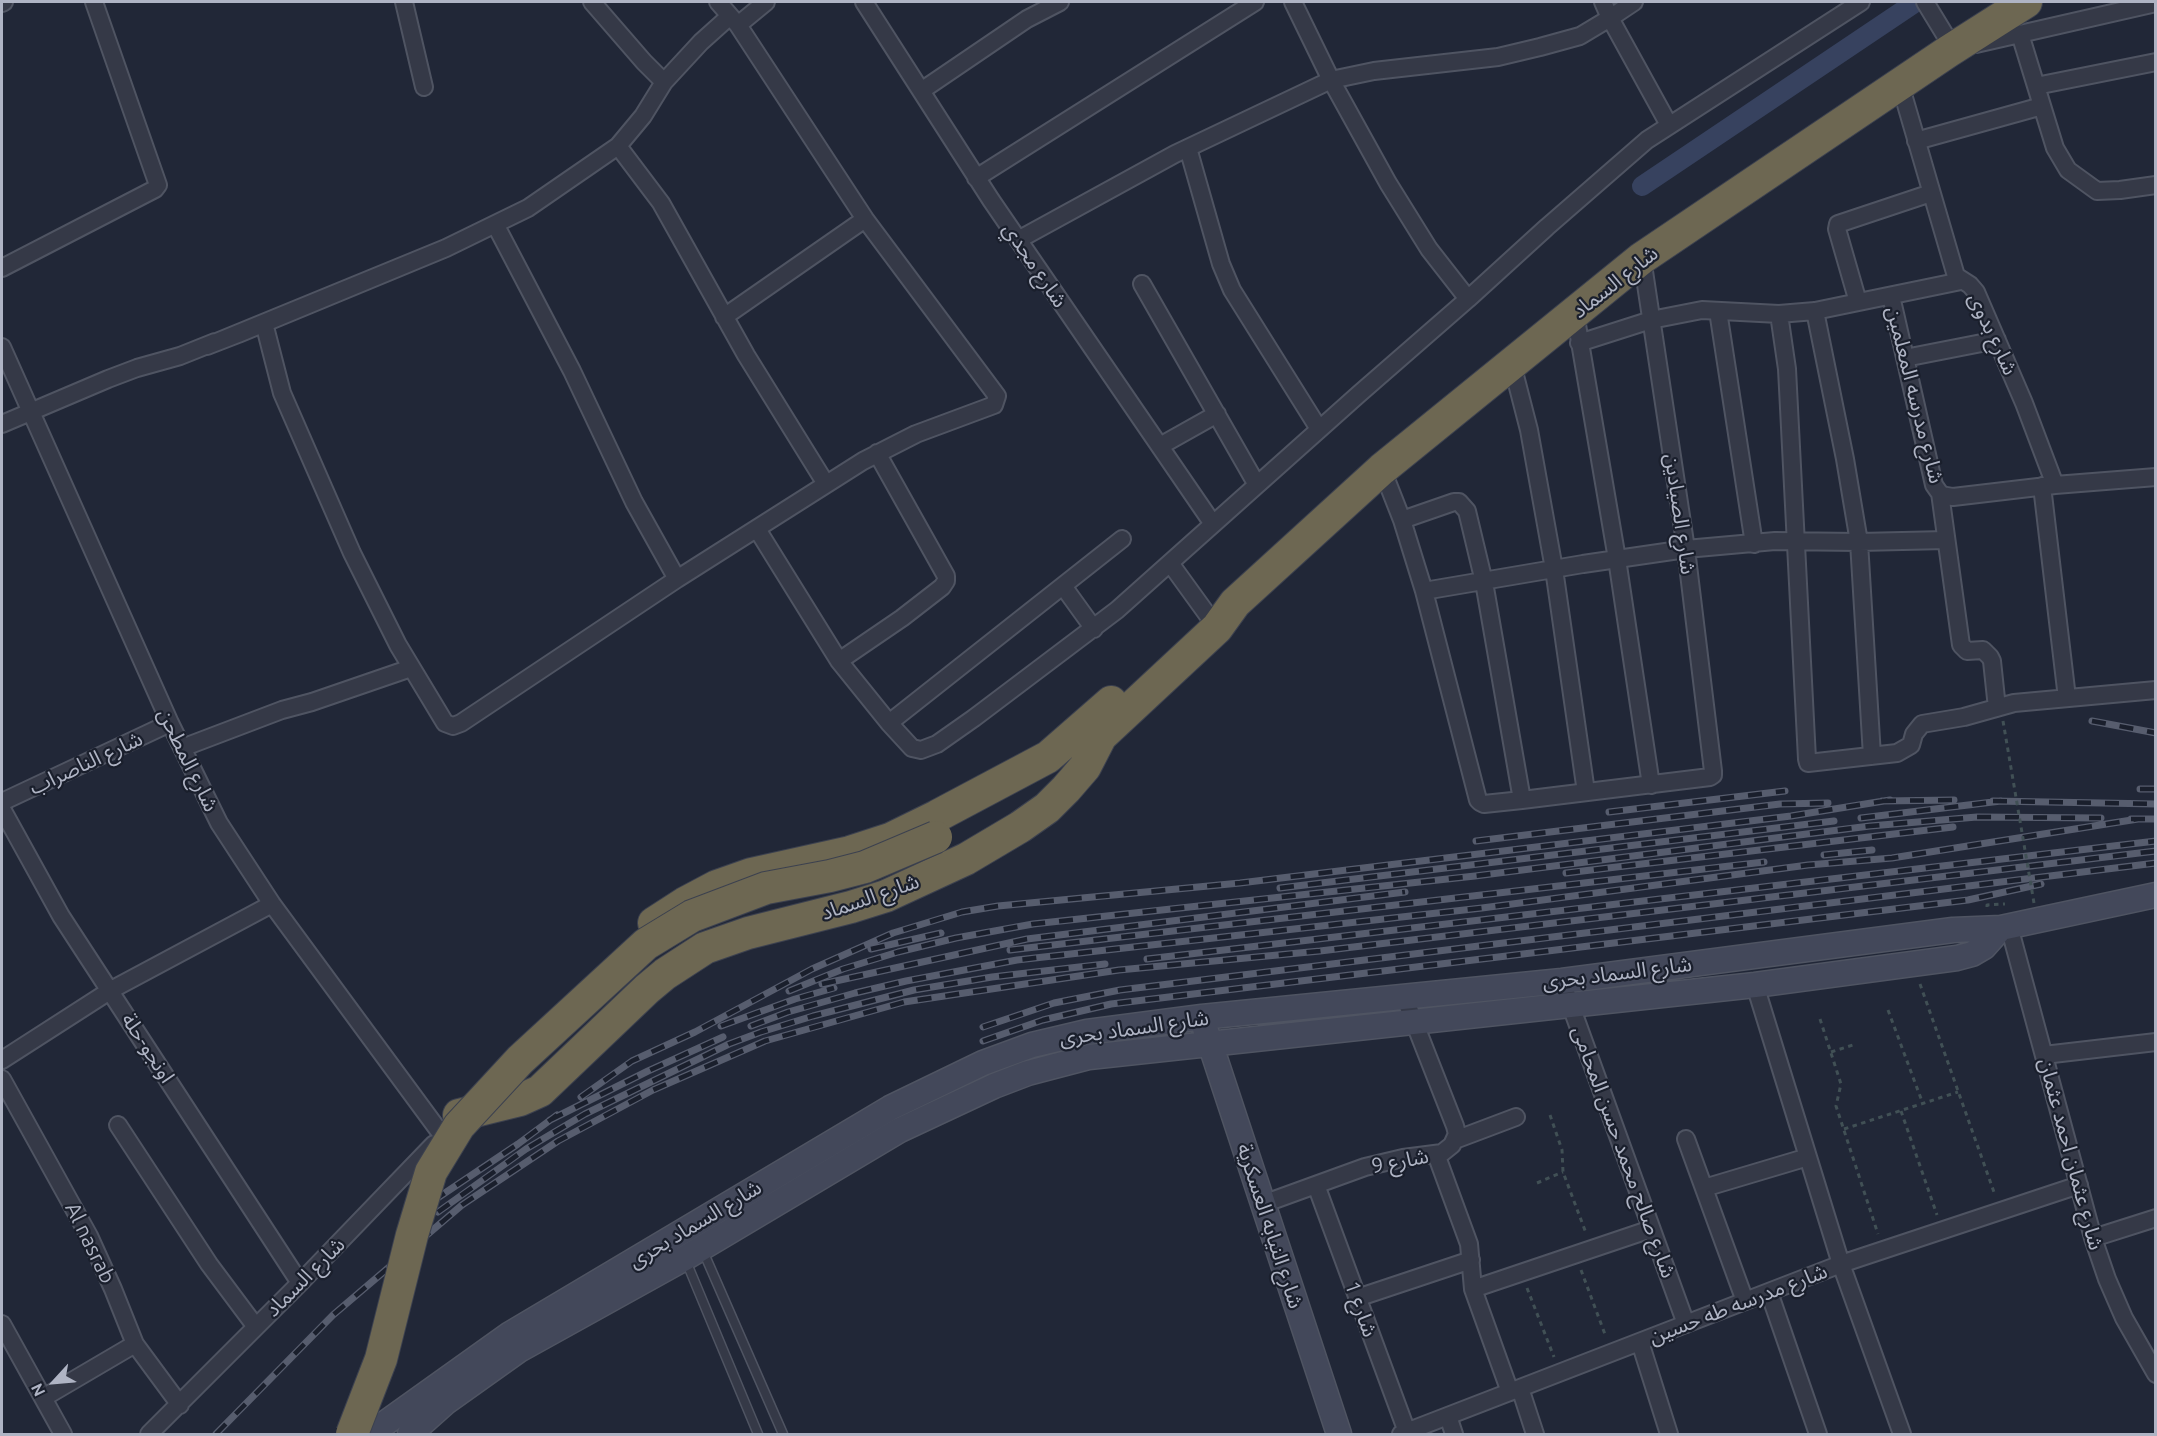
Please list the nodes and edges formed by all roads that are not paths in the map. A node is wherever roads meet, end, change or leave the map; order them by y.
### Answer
1 (94, 2) edge
2 (404, 2) edge
3 (593, 2) edge
4 (718, 2) edge
5 (766, 2) edge
6 (864, 2) edge
7 (1060, 2) edge
8 (1255, 2) edge
9 (1293, 2) edge
10 (1603, 2) edge
11 (1634, 2) edge
12 (1861, 2) edge
13 (1925, 2) edge
14 (2026, 2) edge
15 (2156, 3) edge
16 (1610, 18) junction
17 (734, 21) junction
18 (2020, 34) junction
19 (1947, 42) junction
20 (2156, 62) edge
21 (1331, 80) junction
22 (664, 82) junction
23 (1900, 84) junction
24 (2036, 86) junction
25 (424, 87) dead end
26 (921, 91) junction
27 (2042, 106) junction
28 (1669, 125) junction
29 (1916, 141) junction
30 (618, 146) junction
31 (1188, 148) junction
32 (976, 178) junction
33 (2156, 185) edge
34 (1931, 193) junction
35 (865, 219) junction
36 (495, 224) junction
37 (1018, 240) junction
38 (446, 248) junction
39 (1642, 258) junction
40 (2, 268) edge
41 (1961, 281) junction
42 (1142, 284) dead end
43 (1891, 296) junction
44 (1468, 299) junction
45 (1858, 302) junction
46 (1718, 311) junction
47 (1815, 311) junction
48 (1779, 314) junction
49 (724, 317) junction
50 (1651, 320) junction
51 (264, 323) junction
52 (1577, 328) junction
53 (1997, 340) junction
54 (2, 347) edge
55 (1905, 358) junction
56 (1512, 364) junction
57 (30, 411) junction
58 (1217, 414) junction
59 (2, 424) edge
60 (1319, 429) junction
61 (1160, 446) junction
62 (877, 453) junction
63 (1382, 469) junction
64 (2156, 477) edge
65 (826, 484) junction
66 (1257, 485) junction
67 (2049, 485) junction
68 (1940, 493) junction
69 (1402, 520) junction
70 (1213, 524) junction
71 (757, 529) junction
72 (1122, 539) dead end
73 (1946, 540) junction
74 (1796, 541) junction
75 (1859, 542) junction
76 (1754, 544) junction
77 (1686, 549) junction
78 (1617, 559) junction
79 (1170, 563) junction
80 (1554, 569) junction
81 (677, 579) junction
82 (1484, 582) junction
83 (1063, 586) junction
84 (1424, 591) junction
85 (1220, 616) junction
86 (1094, 629) junction
87 (839, 661) junction
88 (411, 668) junction
89 (2156, 690) edge
90 (2067, 698) junction
91 (2000, 714) junction
92 (170, 723) junction
93 (889, 723) junction
94 (1101, 736) junction
95 (182, 748) junction
96 (1872, 756) junction
97 (1048, 758) junction
98 (1651, 785) junction
99 (1586, 792) junction
100 (1522, 800) junction
101 (2, 802) edge
102 (2, 809) edge
103 (941, 844) junction
104 (2156, 895) edge
105 (272, 904) junction
106 (2005, 927) junction
107 (1562, 981) junction
108 (1755, 985) junction
109 (111, 990) junction
110 (1404, 996) junction
111 (1571, 1005) junction
112 (1202, 1017) junction
113 (1413, 1020) junction
114 (2156, 1042) edge
115 (1209, 1043) junction
116 (2044, 1056) junction
117 (2, 1060) edge
118 (983, 1063) junction
119 (2, 1079) edge
120 (994, 1086) junction
121 (890, 1108) junction
122 (1516, 1118) dead end
123 (118, 1125) dead end
124 (449, 1125) junction
125 (900, 1130) junction
126 (1686, 1139) dead end
127 (1455, 1140) junction
128 (1436, 1154) junction
129 (1808, 1157) junction
130 (1316, 1185) junction
131 (2079, 1185) junction
132 (1704, 1188) junction
133 (1263, 1204) junction
134 (2156, 1218) edge
135 (1651, 1229) junction
136 (2093, 1238) junction
137 (688, 1242) junction
138 (1471, 1260) junction
139 (1841, 1264) junction
140 (300, 1283) junction
141 (1473, 1289) junction
142 (1769, 1292) junction
143 (1357, 1298) junction
144 (1745, 1301) junction
145 (2, 1324) edge
146 (1686, 1324) junction
147 (256, 1327) junction
148 (514, 1342) junction
149 (1640, 1342) junction
150 (135, 1344) junction
151 (2156, 1374) edge
152 (1515, 1390) junction
153 (43, 1398) junction
154 (180, 1405) junction
155 (1448, 1416) junction
156 (1404, 1433) edge
157 (63, 1434) edge
158 (149, 1434) edge
159 (352, 1434) edge
160 (370, 1434) edge
161 (410, 1434) edge
162 (758, 1434) edge
163 (783, 1434) edge
164 (1339, 1434) edge
165 (1454, 1434) edge
166 (1535, 1434) edge
167 (1669, 1434) edge
168 (1818, 1434) edge
169 (1902, 1434) edge

1 - 40 street
2 - 25 street
3 - 22 street
4 - 17 street
5 - 17 street
6 - 26 street, شارع مجدي
7 - 26 street
8 - 32 street
9 - 21 street
10 - 16 street
11 - 16 street
12 - 28 street
13 - 19 street
14 - 19 highway, شارع السماد
15 - 18 street
16 - 21 street
16 - 28 street
17 - 22 street
17 - 35 street
18 - 19 street
18 - 24 street
19 - 23 highway, شارع السماد
20 - 24 street
21 - 31 street
21 - 44 street
22 - 30 street
23 - 29 street, شارع بدوى
23 - 39 highway, شارع السماد
24 - 27 street
26 - 32 street, شارع مجدي
27 - 29 street
27 - 33 street
28 - 44 street
29 - 34 street, شارع بدوى
30 - 36 street
30 - 49 street
31 - 37 street
31 - 60 street
32 - 37 street, شارع مجدي
34 - 41 street, شارع بدوى
34 - 45 street
35 - 49 street
35 - 62 street
36 - 38 street
36 - 81 street
37 - 61 street, شارع مجدي
38 - 51 street
38 - 51 street
38 - 57 street
39 - 50 street, شارع الصيادين
39 - 52 highway, شارع السماد
41 - 43 street
41 - 53 street, شارع بدوى
42 - 58 street
43 - 45 street
43 - 55 street, شارع مدرسه المعلمين
44 - 60 street
45 - 47 street
46 - 48 street
46 - 50 street
46 - 76 street
47 - 48 street
47 - 75 street
48 - 74 street
49 - 65 street
50 - 52 street
50 - 77 street, شارع الصيادين
51 - 88 street
52 - 56 highway, شارع السماد
52 - 78 street
53 - 55 street
53 - 67 street, شارع بدوى
54 - 57 street, شارع المطحن
55 - 68 street, شارع مدرسه المعلمين
56 - 63 highway, شارع السماد
56 - 80 street
57 - 59 street
57 - 92 street, شارع المطحن
58 - 61 street
58 - 66 street
60 - 66 street
61 - 70 street, شارع مجدي
62 - 65 street
62 - 87 street
63 - 69 street
63 - 85 highway, شارع السماد
64 - 67 street, شارع مدرسه المعلمين
65 - 71 street
66 - 70 street
67 - 68 street, شارع مدرسه المعلمين
67 - 90 street, شارع بدوى
68 - 73 street
69 - 82 street
69 - 84 street
70 - 79 street
71 - 81 street
71 - 87 street
72 - 83 street
73 - 75 street
73 - 91 street
74 - 75 street
74 - 76 street
74 - 96 street
75 - 96 street
76 - 77 street
77 - 78 street
77 - 98 street, شارع الصيادين
78 - 80 street
78 - 98 street
79 - 85 street
79 - 86 street
80 - 82 street
80 - 99 street
81 - 88 street
82 - 84 street
82 - 100 street
83 - 86 street
83 - 93 street
84 - 100 street
85 - 94 highway, شارع السماد
85 - 97 highway, شارع السماد
86 - 93 street
87 - 93 street
88 - 95 street
89 - 90 street
90 - 91 street
91 - 96 street
92 - 95 street, شارع المطحن
92 - 101 street, شارع الناصراب
94 - 103 highway
94 - 124 highway, شارع السماد
95 - 105 street, شارع المطحن
97 - 103 highway
97 - 124 highway, شارع السماد
98 - 99 street
99 - 100 street
102 - 109 street, اونجو-حلة
103 - 159 highway, bridge
103 - 160 highway
104 - 106 street, شارع السماد بحرى
105 - 109 street
105 - 124 street, شارع المطحن
106 - 107 street, شارع السماد بحرى
106 - 108 street, شارع السماد بحرى
106 - 116 street, شارع عثمان احمد عثمان
107 - 110 street, شارع السماد بحرى
107 - 111 street, شارع صالح محمد حسن المحامى
108 - 111 street, شارع السماد بحرى
108 - 129 street
109 - 117 street
109 - 140 street, اونجو-حلة
110 - 112 street, شارع السماد بحرى
110 - 113 street, شارع 9
111 - 113 street, شارع السماد بحرى
111 - 135 street, شارع صالح محمد حسن المحامى
112 - 115 street, شارع النيابه العسكرية
112 - 118 street, شارع السماد بحرى
113 - 115 street, شارع السماد بحرى
113 - 127 street, شارع 9
114 - 116 street
115 - 120 street, شارع السماد بحرى
115 - 133 street, شارع النيابه العسكرية
116 - 131 street, شارع عثمان احمد عثمان
118 - 120 street
118 - 121 street, شارع السماد بحرى
119 - 150 street, Al nasrab
120 - 125 street, شارع السماد بحرى
121 - 125 street
121 - 137 street, شارع السماد بحرى
122 - 127 street
123 - 147 street
124 - 140 street, شارع السماد
125 - 137 street, شارع السماد بحرى
126 - 132 street
127 - 128 street, شارع 9
128 - 130 street, شارع 9
128 - 138 street
129 - 132 street
129 - 139 street
130 - 133 street, شارع 9
130 - 143 street, شارع 1
131 - 136 street, شارع عثمان احمد عثمان
131 - 139 street, شارع مدرسه طه حسين
132 - 144 street
133 - 164 street, شارع النيابه العسكرية
134 - 136 street
135 - 141 street
135 - 146 street, شارع صالح محمد حسن المحامى
136 - 151 street, شارع عثمان احمد عثمان
137 - 148 street, شارع السماد بحرى
137 - 162 lane
137 - 163 lane
138 - 141 street
138 - 143 street
139 - 142 street, شارع مدرسه طه حسين
139 - 169 street
140 - 147 street, شارع السماد
141 - 152 street
142 - 144 street, شارع مدرسه طه حسين
142 - 168 street
143 - 156 street, شارع 1
144 - 146 street, شارع مدرسه طه حسين
145 - 153 street
146 - 149 street, شارع مدرسه طه حسين
147 - 154 street, شارع السماد
148 - 160 street, شارع السماد بحرى
148 - 161 street, شارع السماد بحرى
149 - 152 street, شارع مدرسه طه حسين
149 - 167 street
150 - 153 street
150 - 154 street, Al nasrab
152 - 155 street, شارع مدرسه طه حسين
152 - 166 street
153 - 157 street
154 - 158 street, شارع السماد
155 - 156 street, شارع مدرسه طه حسين
155 - 165 street

